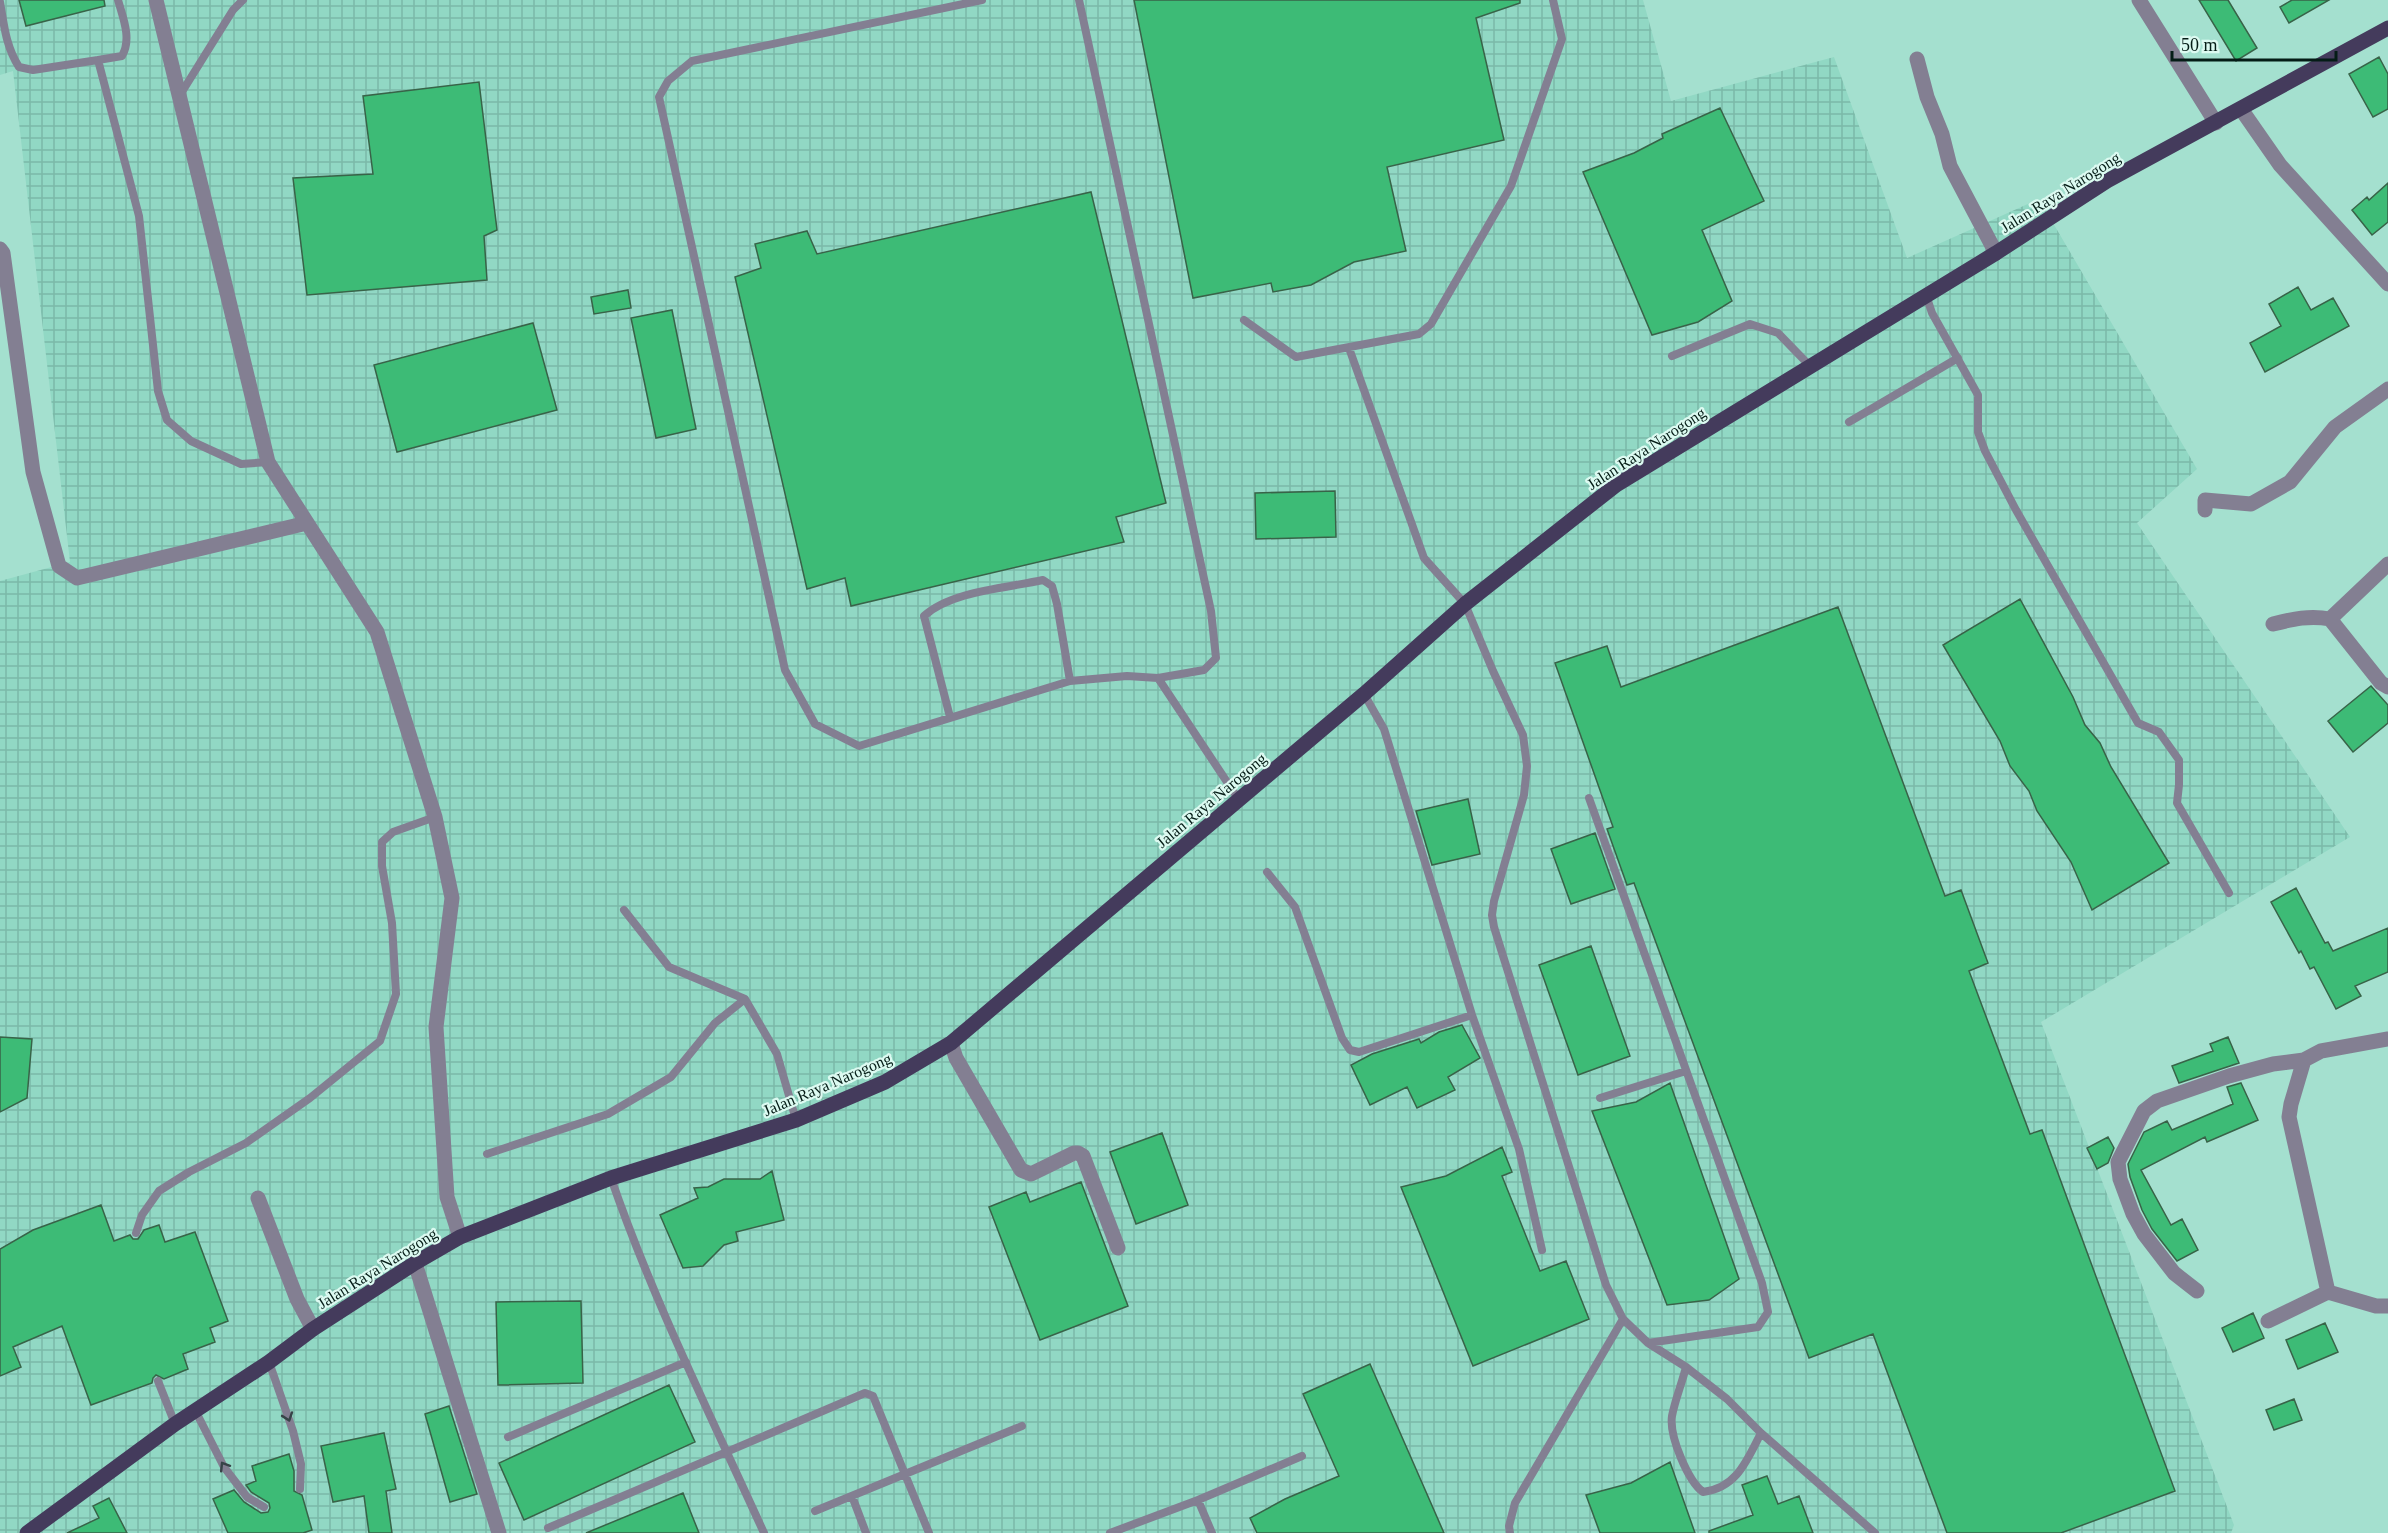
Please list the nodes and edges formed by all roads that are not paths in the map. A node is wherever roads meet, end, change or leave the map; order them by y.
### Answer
1 (118, 0) edge
2 (156, 0) edge
3 (243, 0) edge
4 (982, 0) edge
5 (1079, 0) edge
6 (1552, 0) edge
7 (2139, 0) edge
8 (0, 2) edge
9 (2388, 28) edge
10 (1917, 59) dead end
11 (98, 60) junction
12 (180, 95) junction
13 (2241, 109) junction
14 (2216, 123) junction
15 (0, 249) edge
16 (1996, 254) junction
17 (2388, 284) edge
18 (1926, 295) junction
19 (1244, 320) dead end
20 (1349, 348) junction
21 (7, 349) edge
22 (1672, 356) dead end
23 (1958, 358) junction
24 (1810, 366) junction
25 (2388, 389) edge
26 (1849, 423) dead end
27 (268, 462) junction
28 (2205, 510) dead end
29 (307, 523) junction
30 (2388, 564) edge
31 (1465, 604) junction
32 (2330, 619) junction
33 (2273, 624) dead end
34 (1158, 678) junction
35 (1070, 681) junction
36 (2388, 687) edge
37 (1364, 694) junction
38 (950, 717) junction
39 (1589, 798) dead end
40 (1239, 800) junction
41 (435, 817) junction
42 (1267, 872) dead end
43 (2229, 893) dead end
44 (624, 910) dead end
45 (745, 999) junction
46 (1472, 1015) junction
47 (2388, 1039) edge
48 (951, 1043) junction
49 (2304, 1060) junction
50 (1686, 1071) junction
51 (1600, 1098) dead end
52 (796, 1120) junction
53 (488, 1154) dead end
54 (611, 1178) junction
55 (258, 1198) dead end
56 (136, 1233) dead end
57 (460, 1237) junction
58 (1118, 1248) dead end
59 (1542, 1250) dead end
60 (415, 1263) junction
61 (2197, 1291) dead end
62 (2328, 1292) junction
63 (2388, 1306) edge
64 (1623, 1319) junction
65 (2268, 1322) dead end
66 (313, 1329) junction
67 (1648, 1343) junction
68 (269, 1362) junction
69 (686, 1362) junction
70 (1686, 1367) junction
71 (158, 1381) dead end
72 (195, 1410) junction
73 (175, 1424) junction
74 (1022, 1426) dead end
75 (1761, 1432) junction
76 (508, 1437) dead end
77 (728, 1452) junction
78 (1302, 1456) dead end
79 (904, 1473) junction
80 (300, 1489) dead end
81 (852, 1496) junction
82 (1198, 1500) junction
83 (264, 1507) dead end
84 (815, 1511) dead end
85 (548, 1528) dead end
86 (27, 1533) edge
87 (499, 1533) edge
88 (764, 1533) edge
89 (866, 1533) edge
90 (929, 1533) edge
91 (1110, 1533) edge
92 (1212, 1533) edge
93 (1510, 1533) edge
94 (1875, 1533) edge

1 - 11 lane
2 - 12 street
3 - 12 lane
4 - 38 lane
5 - 34 lane
6 - 20 lane
7 - 14 street
8 - 11 lane
9 - 13 main road, Jalan Raya Narogong
10 - 16 street
11 - 27 lane
12 - 27 street
13 - 14 main road, Jalan Raya Narogong
13 - 17 street
14 - 16 main road, Jalan Raya Narogong
15 - 21 street
16 - 18 main road, Jalan Raya Narogong
18 - 23 lane
18 - 24 main road, Jalan Raya Narogong
19 - 20 lane
20 - 31 lane
21 - 29 street
22 - 24 lane
23 - 26 lane
23 - 43 lane
24 - 31 main road, Jalan Raya Narogong
25 - 28 street
27 - 29 street
29 - 41 street
30 - 32 street
31 - 37 main road, Jalan Raya Narogong
31 - 64 lane
32 - 33 street
32 - 36 street
34 - 35 lane
34 - 40 lane
35 - 38 lane
35 - 38 lane
37 - 40 main road, Jalan Raya Narogong
37 - 46 lane
39 - 50 lane
40 - 48 main road, Jalan Raya Narogong
41 - 56 lane
41 - 57 street
42 - 46 lane
44 - 45 lane
45 - 52 lane
45 - 53 lane
46 - 59 lane
47 - 49 street
48 - 52 main road, Jalan Raya Narogong
48 - 58 street
49 - 61 street
49 - 62 street
50 - 51 lane
50 - 67 lane
52 - 54 main road, Jalan Raya Narogong
54 - 57 main road, Jalan Raya Narogong
54 - 69 lane
55 - 66 street
57 - 60 main road, Jalan Raya Narogong
60 - 66 main road, Jalan Raya Narogong
60 - 87 street
62 - 63 street
62 - 65 street
64 - 67 lane
64 - 93 lane
66 - 68 main road, Jalan Raya Narogong
67 - 70 lane
68 - 72 main road, Jalan Raya Narogong
68 -> 80 lane
69 - 76 lane
69 - 77 lane
70 - 75 lane
70 - 75 lane
71 - 73 lane
72 - 73 main road, Jalan Raya Narogong
83 -> 72 lane
73 - 86 main road, Jalan Raya Narogong
74 - 79 lane
75 - 94 lane
77 - 79 lane
77 - 85 lane
77 - 88 lane
78 - 82 lane
79 - 81 lane
79 - 90 lane
81 - 84 lane
81 - 89 lane
82 - 91 lane
82 - 92 lane

